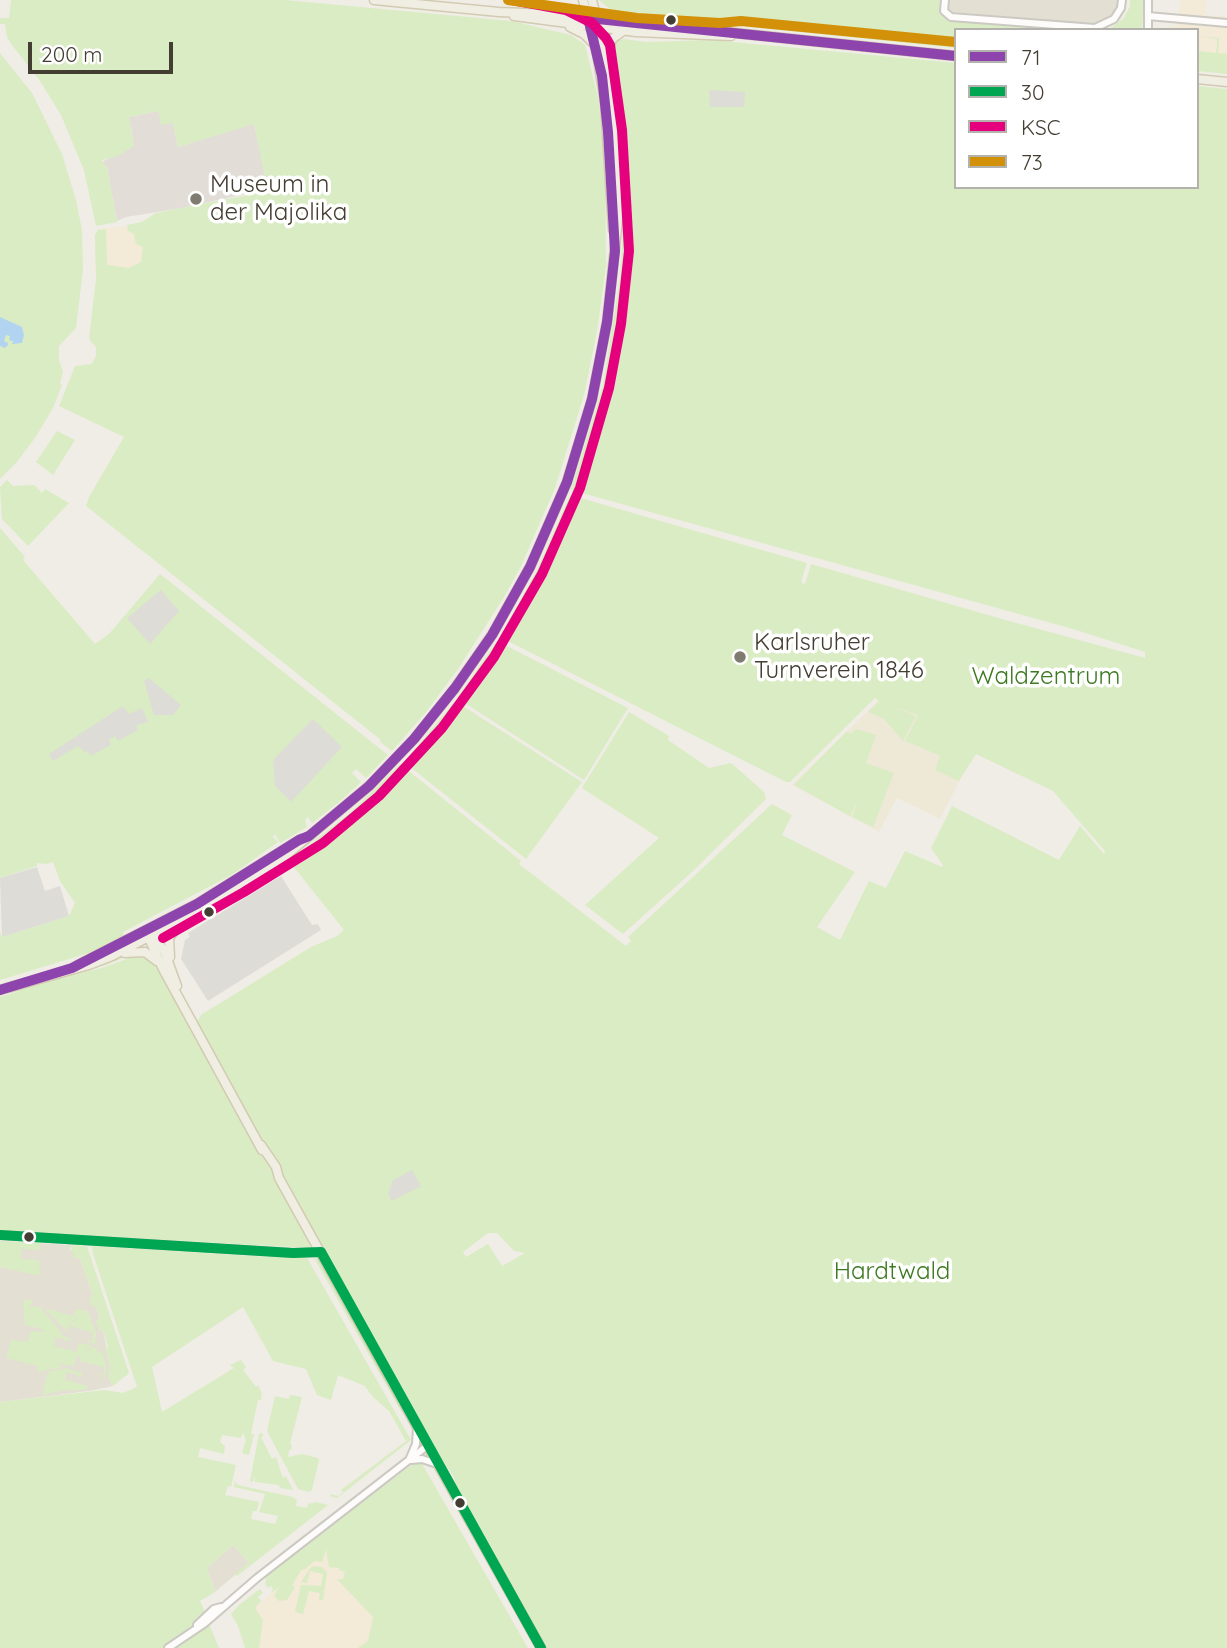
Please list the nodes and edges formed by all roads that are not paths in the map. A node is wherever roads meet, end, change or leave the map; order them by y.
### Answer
1 (374, 0) edge
2 (583, 0) edge
3 (592, 0) edge
4 (945, 0) edge
5 (1122, 0) edge
6 (1148, 0) edge
7 (499, 12) junction
8 (1147, 16) junction
9 (592, 21) junction
10 (561, 23) junction
11 (1227, 23) edge
12 (624, 26) junction
13 (600, 28) junction
14 (1148, 28) edge
15 (596, 47) junction
16 (954, 56) edge
17 (607, 60) junction
18 (1199, 79) edge
19 (1227, 82) edge
20 (615, 251) junction
21 (309, 836) junction
22 (198, 911) junction
23 (150, 933) junction
24 (112, 956) junction
25 (72, 968) junction
26 (163, 969) junction
27 (173, 974) junction
28 (0, 990) edge
29 (183, 1002) junction
30 (0, 1235) edge
31 (321, 1252) junction
32 (417, 1427) junction
33 (427, 1446) junction
34 (409, 1460) junction
35 (437, 1464) junction
36 (168, 1648) edge
37 (541, 1648) edge

1 - 7 main road
2 - 9 main road
3 - 9 main road
3 - 12 main road
4 - 5 street
6 - 8 street
7 - 9 main road
7 - 10 main road
8 - 11 street
8 - 14 street
9 - 10 main road
9 - 12 main road
9 - 13 main road
9 - 15 main road
10 - 15 main road
12 - 13 main road
12 - 16 main road
12 - 17 main road
13 - 17 main road
15 - 20 main road
17 - 20 main road
18 - 19 main road
20 - 21 main road
21 - 22 main road
21 - 23 main road
22 - 23 main road
22 - 27 main road
23 - 24 main road
23 - 25 main road
23 - 26 main road
23 - 27 main road
24 - 25 main road
24 - 26 main road
25 - 28 main road
26 - 29 main road
27 - 29 main road
29 - 31 main road
30 - 31 street
31 - 32 main road
32 - 33 main road
32 - 34 street
33 - 34 street
33 - 35 main road
34 - 35 street
34 - 36 street
35 - 37 main road

